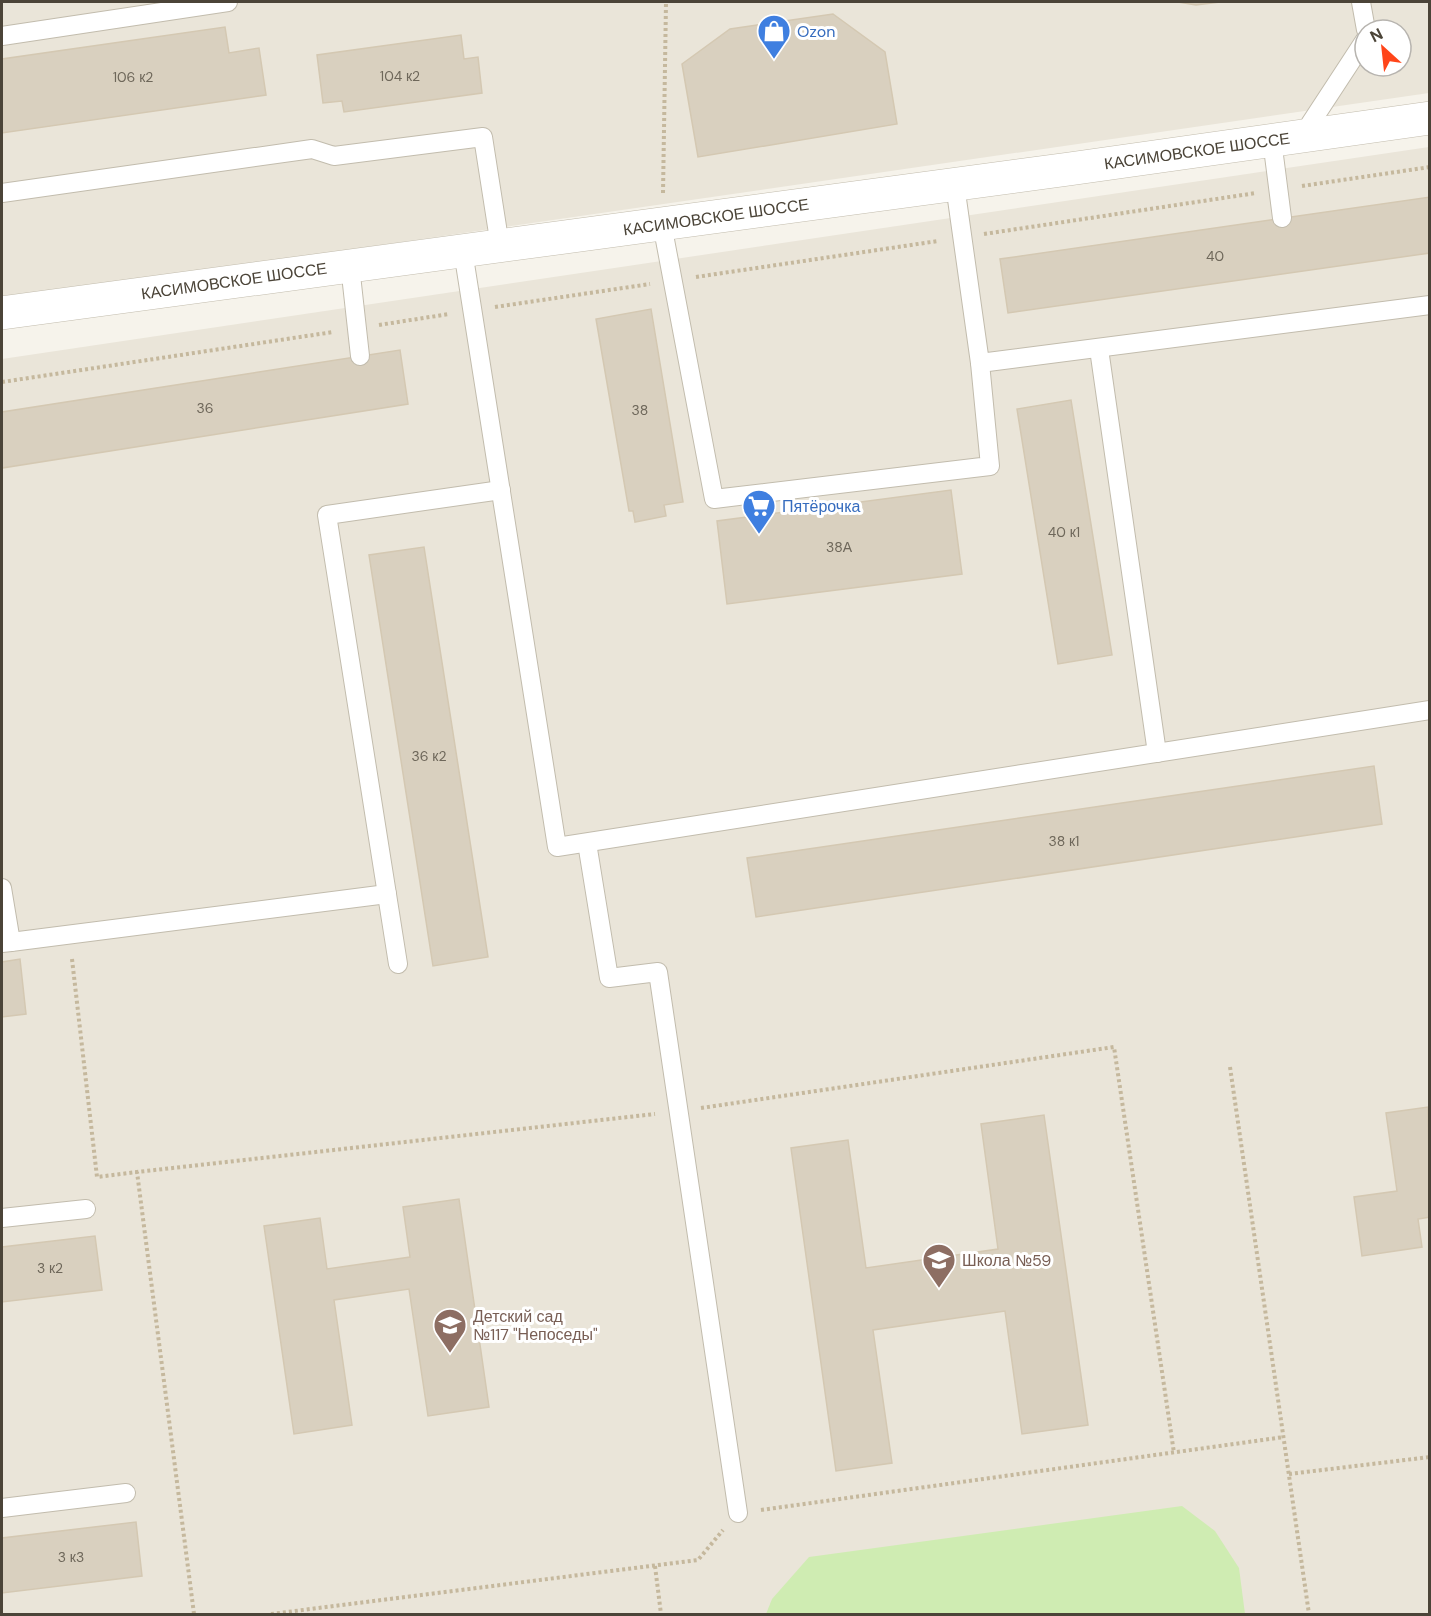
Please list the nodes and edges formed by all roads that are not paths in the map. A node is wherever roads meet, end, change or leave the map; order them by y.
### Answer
1 (228, 2) edge
2 (1361, 2) edge
3 (1364, 18) edge
4 (2, 36) edge
5 (1353, 58) edge
6 (1430, 118) edge
7 (1312, 135) junction
8 (1272, 140) junction
9 (955, 185) junction
10 (2, 193) edge
11 (1282, 218) dead end
12 (662, 224) junction
13 (500, 246) junction
14 (463, 251) junction
15 (350, 266) junction
16 (1430, 305) edge
17 (2, 313) edge
18 (1098, 350) junction
19 (360, 356) dead end
20 (980, 363) junction
21 (501, 490) junction
22 (1430, 710) edge
23 (1157, 753) junction
24 (587, 843) junction
25 (2, 888) edge
26 (387, 894) junction
27 (6, 942) edge
28 (398, 964) dead end
29 (86, 1209) dead end
30 (2, 1218) edge
31 (126, 1493) dead end
32 (2, 1508) edge
33 (738, 1513) road end

1 - 4 lane
2 - 3 lane
5 - 7 lane
6 - 7 street, КАСИМОВСКОЕ ШОССЕ
7 - 8 street, КАСИМОВСКОЕ ШОССЕ
8 - 9 street, КАСИМОВСКОЕ ШОССЕ
8 - 11 lane
9 - 12 street, КАСИМОВСКОЕ ШОССЕ
9 - 20 lane
10 - 13 lane
12 - 13 street, КАСИМОВСКОЕ ШОССЕ
12 - 20 lane
13 - 14 street, КАСИМОВСКОЕ ШОССЕ
14 - 15 street, КАСИМОВСКОЕ ШОССЕ
14 - 21 lane
15 - 17 street, КАСИМОВСКОЕ ШОССЕ
15 - 19 lane
16 - 18 lane
18 - 20 lane
18 - 23 lane
21 - 24 lane
21 - 26 lane
22 - 23 lane
23 - 24 lane
24 - 33 lane
25 - 27 lane
26 - 27 lane
26 - 28 lane
29 - 30 lane
31 - 32 lane

